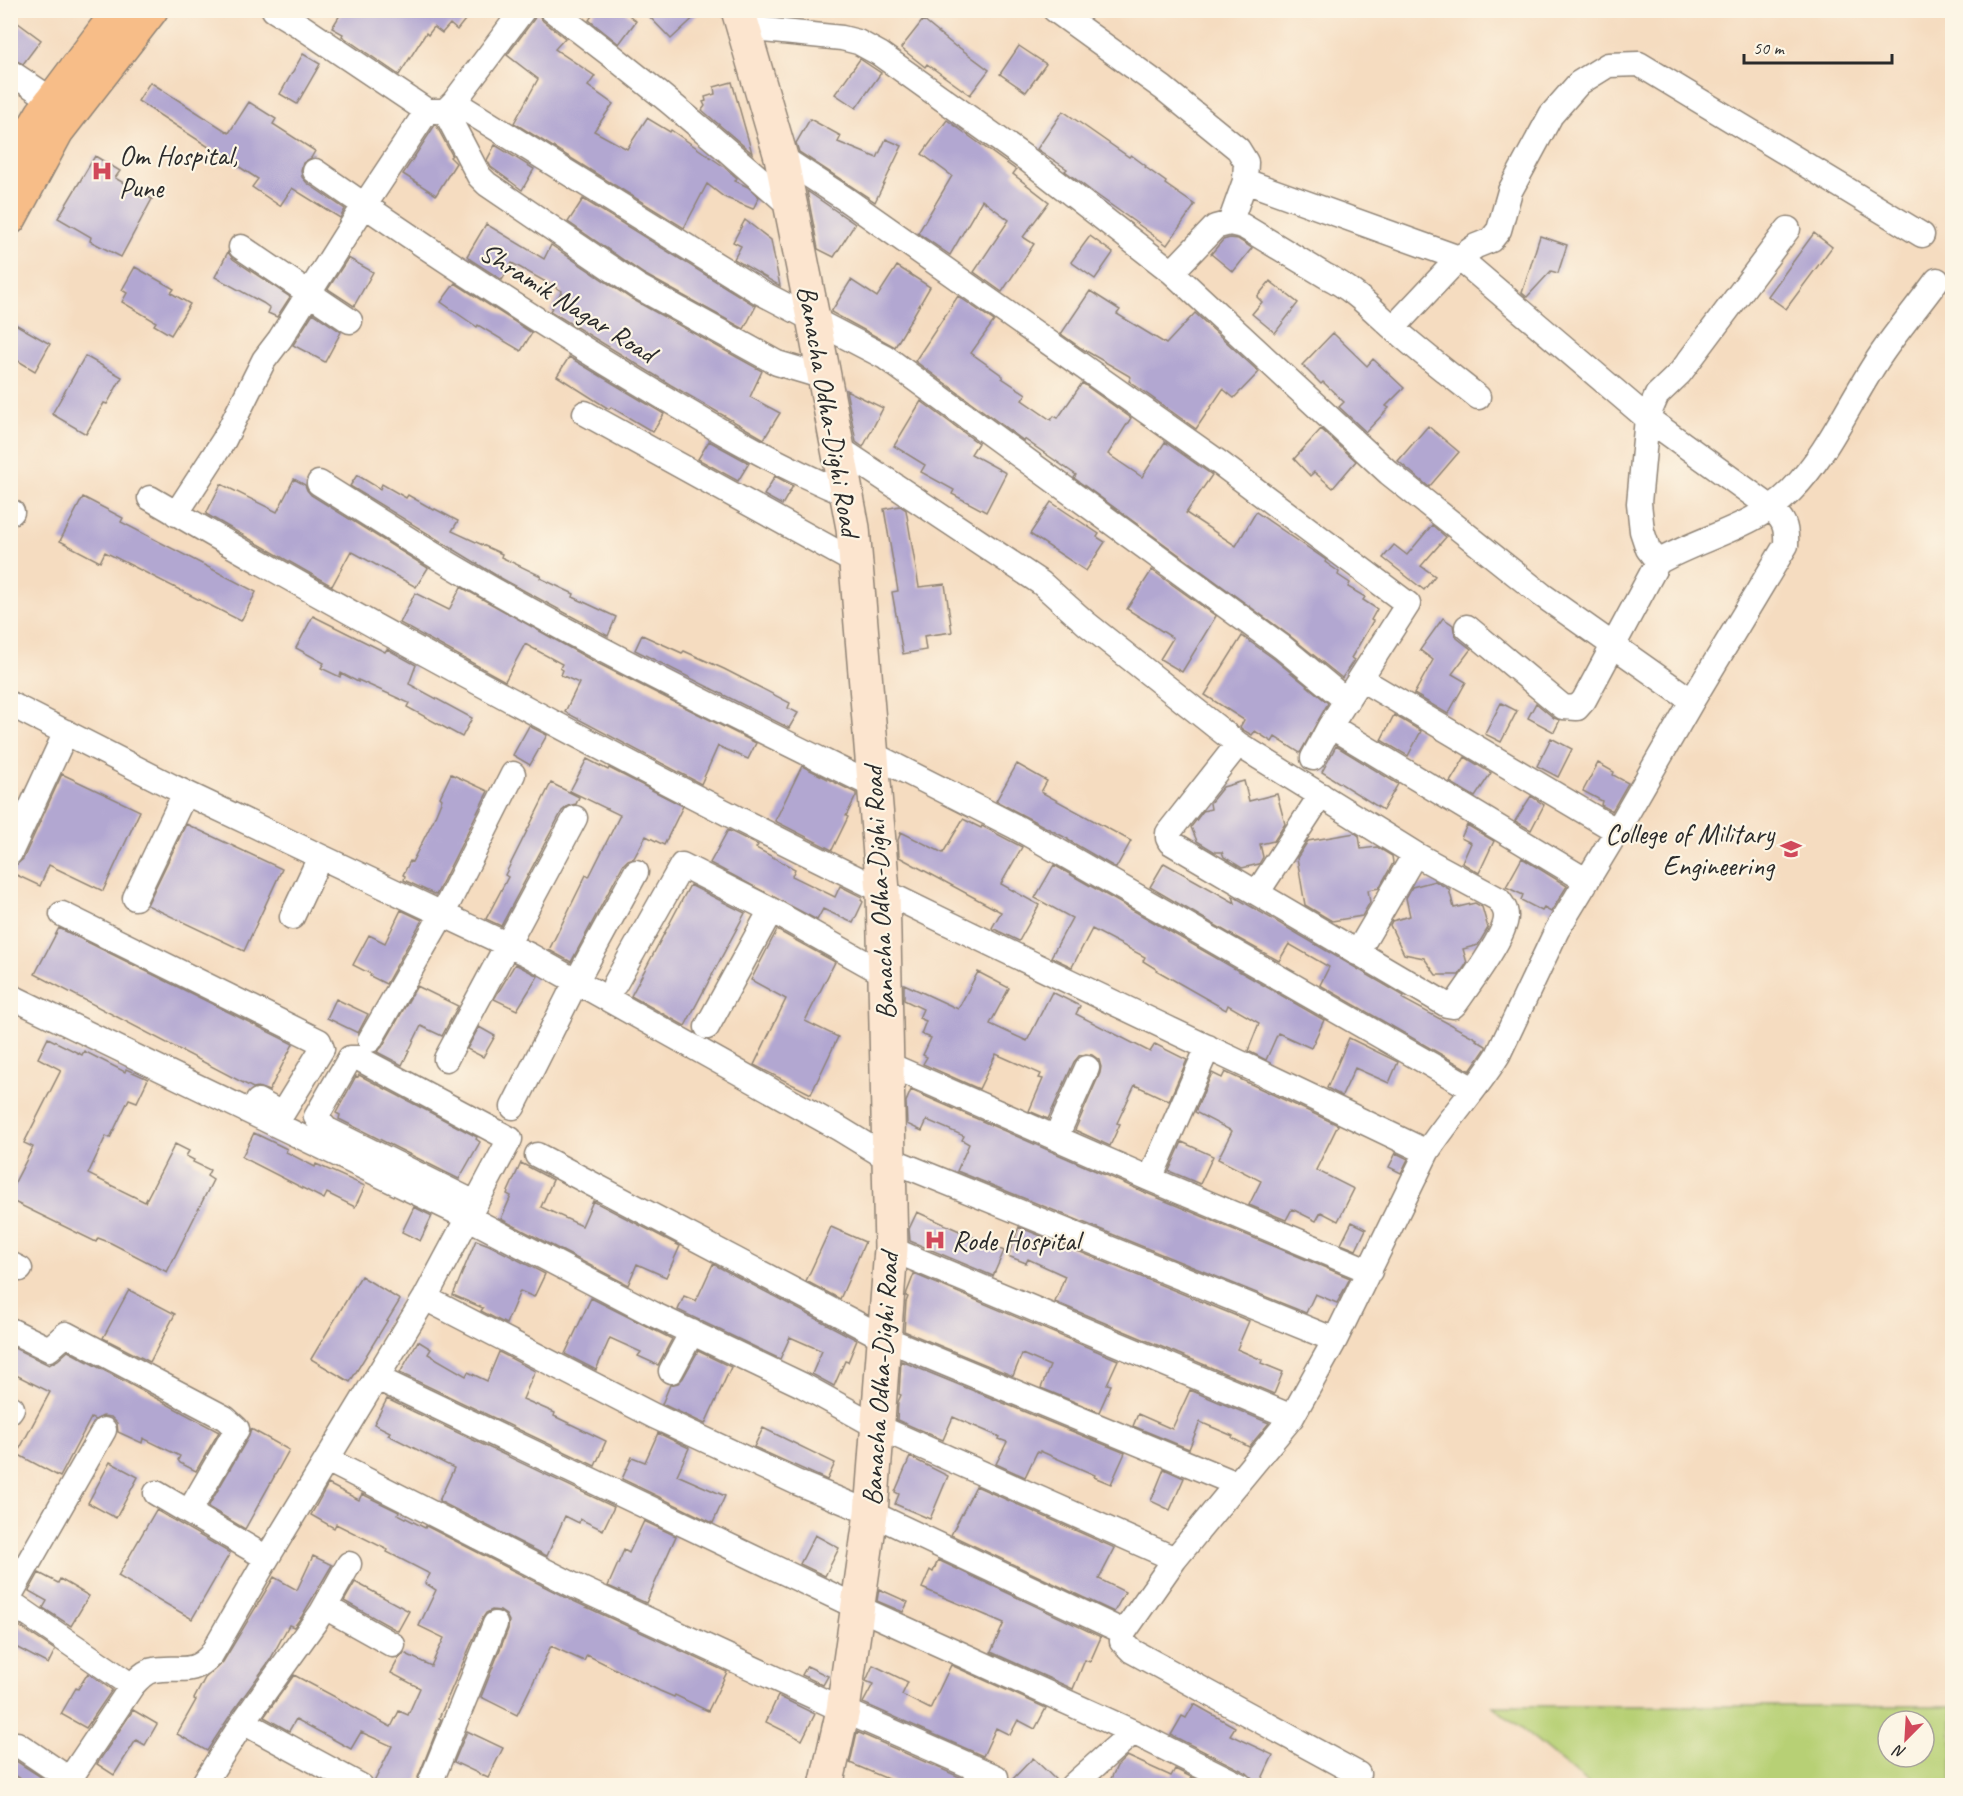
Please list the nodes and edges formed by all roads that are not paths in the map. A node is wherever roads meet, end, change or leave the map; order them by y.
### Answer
1 (120, 10) edge
2 (151, 10) edge
3 (274, 10) edge
4 (524, 10) edge
5 (552, 10) edge
6 (1055, 10) edge
7 (741, 19) edge
8 (10, 72) edge
9 (52, 100) junction
10 (442, 108) junction
11 (780, 157) junction
12 (10, 168) edge
13 (315, 171) dead end
14 (1245, 181) junction
15 (364, 206) junction
16 (790, 206) junction
17 (10, 218) edge
18 (1230, 223) junction
19 (1788, 229) dead end
20 (1922, 235) dead end
21 (241, 247) dead end
22 (1459, 258) junction
23 (1172, 272) junction
24 (1937, 280) dead end
25 (308, 294) junction
26 (813, 318) junction
27 (350, 321) dead end
28 (1393, 328) junction
29 (824, 377) junction
30 (1478, 397) dead end
31 (585, 413) dead end
32 (1647, 418) junction
33 (837, 447) junction
34 (319, 483) dead end
35 (846, 494) junction
36 (150, 498) dead end
37 (1770, 507) junction
38 (176, 513) junction
39 (855, 562) junction
40 (1659, 562) junction
41 (1467, 627) dead end
42 (1612, 646) junction
43 (1361, 679) junction
44 (1347, 701) junction
45 (1692, 701) junction
46 (10, 704) edge
47 (1330, 726) junction
48 (66, 732) junction
49 (1238, 744) junction
50 (872, 754) junction
51 (1313, 758) dead end
52 (513, 774) dead end
53 (874, 786) junction
54 (178, 789) junction
55 (1321, 795) junction
56 (575, 818) dead end
57 (1617, 831) junction
58 (10, 852) edge
59 (1415, 854) junction
60 (320, 857) junction
61 (636, 872) dead end
62 (1587, 881) junction
63 (883, 891) junction
64 (1257, 893) junction
65 (130, 895) dead end
66 (771, 910) junction
67 (62, 914) dead end
68 (442, 915) junction
69 (292, 917) dead end
70 (507, 945) junction
71 (1357, 952) junction
72 (885, 974) junction
73 (576, 982) junction
74 (615, 984) dead end
75 (10, 996) edge
76 (707, 1027) dead end
77 (370, 1040) dead end
78 (1208, 1047) junction
79 (446, 1059) dead end
80 (887, 1064) junction
81 (1087, 1068) dead end
82 (193, 1085) junction
83 (1473, 1089) junction
84 (513, 1107) dead end
85 (1056, 1137) junction
86 (1427, 1152) junction
87 (537, 1155) dead end
88 (889, 1159) junction
89 (1150, 1179) junction
90 (471, 1210) junction
91 (891, 1249) junction
92 (1370, 1271) junction
93 (425, 1298) junction
94 (10, 1330) edge
95 (692, 1332) junction
96 (884, 1338) junction
97 (1335, 1340) junction
98 (671, 1371) dead end
99 (377, 1378) junction
100 (1292, 1417) junction
101 (878, 1427) junction
102 (104, 1430) dead end
103 (327, 1460) junction
104 (1237, 1484) junction
105 (156, 1493) dead end
106 (189, 1512) junction
107 (871, 1513) junction
108 (267, 1558) junction
109 (1175, 1559) junction
110 (349, 1564) dead end
111 (10, 1595) edge
112 (10, 1602) edge
113 (325, 1607) junction
114 (856, 1607) junction
115 (495, 1624) dead end
116 (1124, 1632) junction
117 (393, 1645) dead end
118 (132, 1686) junction
119 (843, 1710) junction
120 (243, 1722) junction
121 (1133, 1732) junction
122 (18, 1744) dead end
123 (996, 1777) dead end
124 (67, 1782) edge
125 (1360, 1782) edge
126 (202, 1785) edge
127 (361, 1785) edge
128 (429, 1785) edge
129 (826, 1785) edge
130 (1072, 1785) edge
131 (1241, 1785) edge

1 - 9 main road
2 - 17 main road
3 - 10 street
4 - 10 street
5 - 16 street
6 - 14 street
7 - 11 street, Banacha Odha-Dighi Road
7 - 23 street
8 - 9 street
9 - 12 main road
10 - 15 street
10 - 26 street
10 - 29 street
11 - 16 street, Banacha Odha-Dighi Road
11 - 43 street
13 - 15 street, Shramik Nagar Road
14 - 18 street
14 - 22 street
15 - 25 street
15 - 35 street, Shramik Nagar Road
16 - 26 street, Banacha Odha-Dighi Road
18 - 23 street
18 - 28 street
19 - 32 street
20 - 22 street
21 - 25 street
22 - 28 street
22 - 32 street
23 - 42 street
24 - 37 street
25 - 27 street
25 - 38 street
26 - 29 street, Banacha Odha-Dighi Road
26 - 44 street
28 - 30 street
29 - 33 street, Banacha Odha-Dighi Road
31 - 39 street
32 - 37 street
32 - 40 street
33 - 35 street, Banacha Odha-Dighi Road
33 - 49 street
34 - 53 street
35 - 39 street, Banacha Odha-Dighi Road
36 - 38 street
37 - 40 street
37 - 45 street
38 - 63 street
39 - 50 street, Banacha Odha-Dighi Road
40 - 42 street
41 - 42 street
42 - 45 street
43 - 44 street
43 - 57 street
44 - 47 street
45 - 57 street
46 - 48 street
47 - 51 street
47 - 62 street
48 - 54 street
48 - 58 street
49 - 55 street
49 - 64 street
50 - 53 street, Banacha Odha-Dighi Road
50 - 83 street
52 - 68 street
53 - 63 street, Banacha Odha-Dighi Road
54 - 60 street
54 - 65 street
55 - 59 street
55 - 64 street
56 - 70 street
57 - 62 street
59 - 71 street
59 - 71 street
60 - 68 street
60 - 69 street
61 - 73 street
62 - 83 street
63 - 72 street, Banacha Odha-Dighi Road
63 - 78 street
64 - 71 street
66 - 72 street
66 - 74 street
66 - 76 street
67 - 82 street
68 - 70 street
68 - 77 street
70 - 73 street
70 - 79 street
72 - 80 street, Banacha Odha-Dighi Road
73 - 84 street
73 - 88 street
75 - 82 street
78 - 86 street
78 - 89 street
80 - 85 street
80 - 88 street, Banacha Odha-Dighi Road
81 - 85 street
82 - 90 street
83 - 86 street
85 - 89 street
86 - 92 street
87 - 96 street
88 - 91 street, Banacha Odha-Dighi Road
88 - 97 street
89 - 92 street
90 - 90 street
90 - 93 street
90 - 95 street
91 - 96 street, Banacha Odha-Dighi Road
91 - 100 street
92 - 97 street
93 - 99 street
93 - 107 street
94 - 106 street
95 - 98 street
95 - 101 street
96 - 101 street, Banacha Odha-Dighi Road
96 - 104 street
97 - 100 street
99 - 103 street
99 - 114 street
100 - 104 street
101 - 107 street, Banacha Odha-Dighi Road
101 - 109 street
102 - 111 street
103 - 108 street
103 - 119 street
104 - 109 street
105 - 106 street
106 - 108 street
107 - 114 street, Banacha Odha-Dighi Road
107 - 116 street
108 - 118 street
109 - 116 street
110 - 113 street
112 - 118 street
113 - 117 street
113 - 120 street
114 - 119 street, Banacha Odha-Dighi Road
114 - 121 street
115 - 128 street
116 - 125 street
118 - 124 street
119 - 123 street
119 - 129 street, Banacha Odha-Dighi Road
120 - 126 street
120 - 127 street
121 - 130 street
121 - 131 street
122 - 124 street

